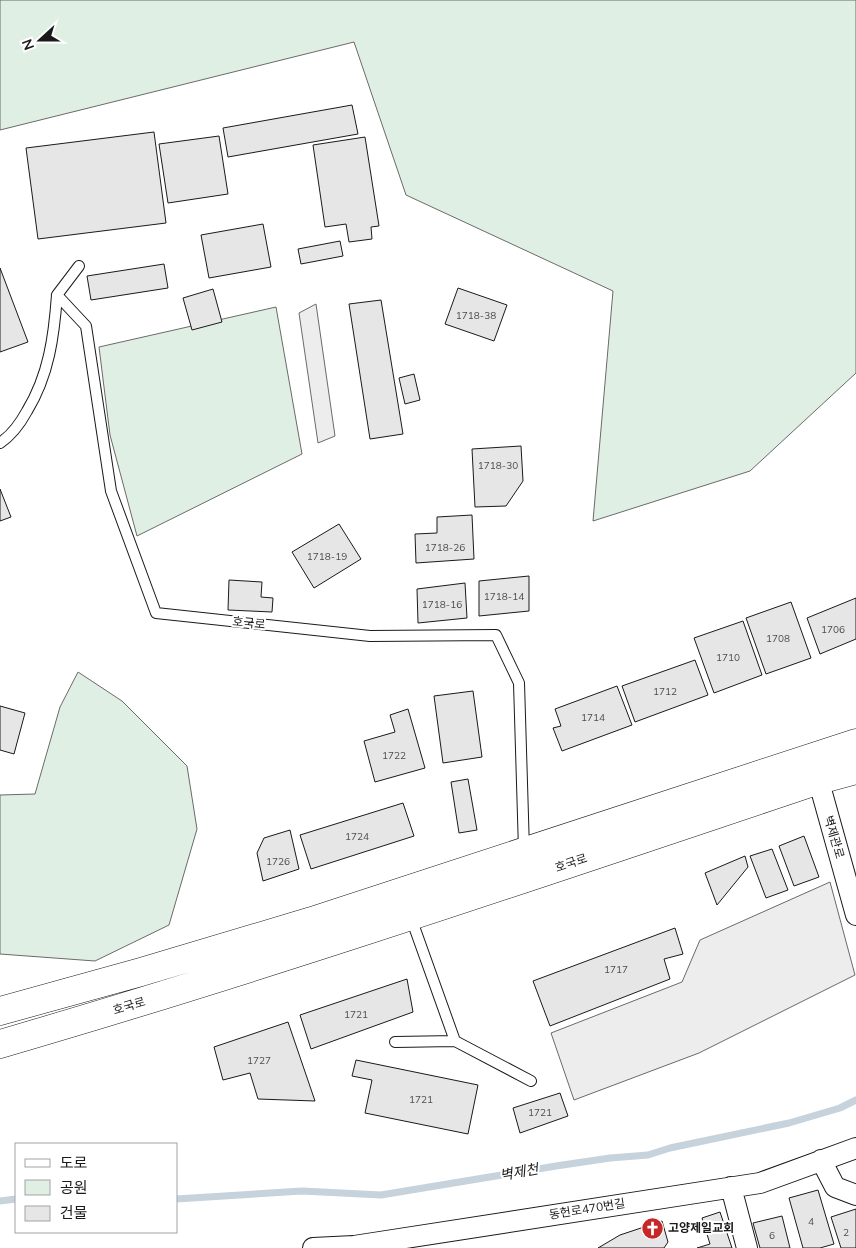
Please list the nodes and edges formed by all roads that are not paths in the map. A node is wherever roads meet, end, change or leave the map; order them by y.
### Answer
1 (79, 266) dead end
2 (57, 295) junction
3 (0, 443) edge
4 (856, 744) edge
5 (815, 770) junction
6 (856, 770) edge
7 (524, 851) junction
8 (856, 915) edge
9 (410, 917) junction
10 (0, 1011) edge
11 (455, 1041) junction
12 (395, 1042) dead end
13 (0, 1044) edge
14 (531, 1080) dead end
15 (856, 1148) edge
16 (821, 1160) junction
17 (730, 1187) junction
18 (856, 1195) edge
19 (354, 1247) edge
20 (313, 1248) edge
21 (747, 1248) edge

1 - 2 lane
2 - 3 lane
2 - 7 lane, 호국로
4 - 5 main road, 호국로
5 - 6 main road, 호국로
5 - 7 main road, 호국로
5 - 8 street, 벽제관로
5 - 9 main road, 호국로
7 - 10 main road, 호국로
9 - 11 lane
9 - 13 main road, 호국로
11 - 12 lane
11 - 14 lane
15 - 16 street, 동헌로470번길
16 - 17 street, 동헌로470번길
16 - 18 street
17 - 19 street, 동헌로470번길
17 - 21 street
19 - 20 street, 동헌로470번길

